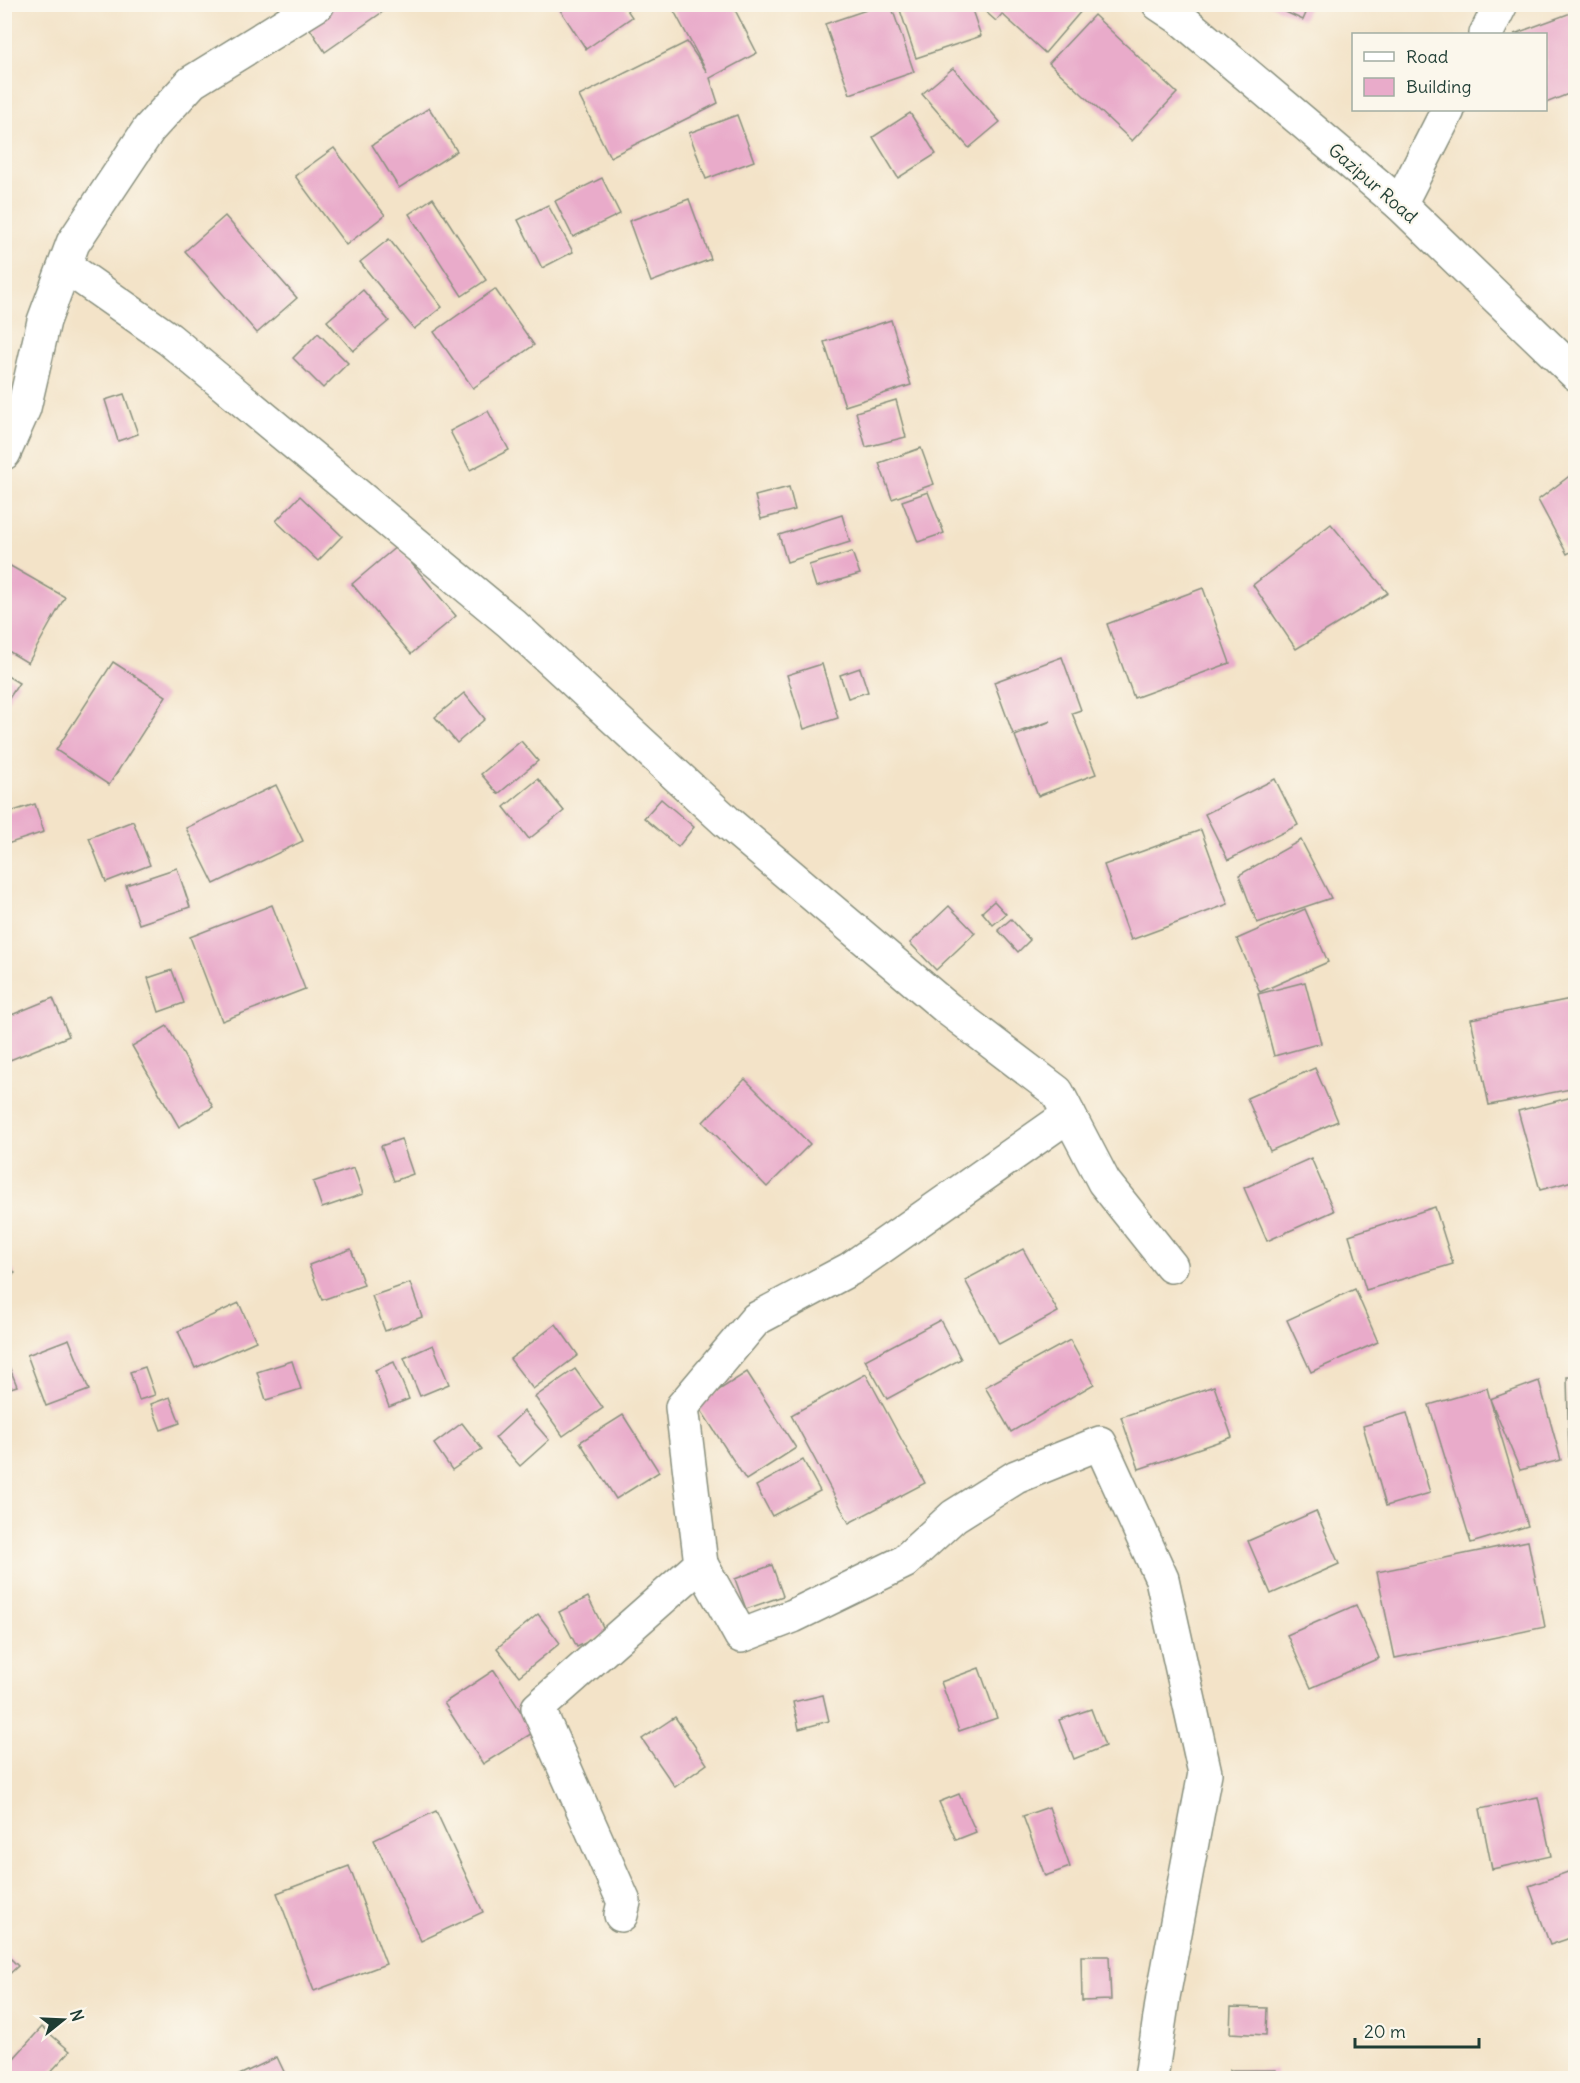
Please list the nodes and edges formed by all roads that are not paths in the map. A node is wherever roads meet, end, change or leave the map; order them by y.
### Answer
1 (318, 4) edge
2 (1159, 4) edge
3 (1501, 4) edge
4 (1486, 33) edge
5 (1447, 111) edge
6 (1400, 204) junction
7 (65, 266) junction
8 (1575, 374) edge
9 (4, 453) edge
10 (1069, 1115) junction
11 (1170, 1266) dead end
12 (701, 1564) junction
13 (621, 1915) dead end
14 (1151, 2079) edge

1 - 7 street
2 - 6 street, Gazipur Road
3 - 4 street
5 - 6 street
6 - 8 street, Gazipur Road
7 - 9 street
7 - 10 street
10 - 11 street
10 - 12 street
12 - 13 street
12 - 14 street

